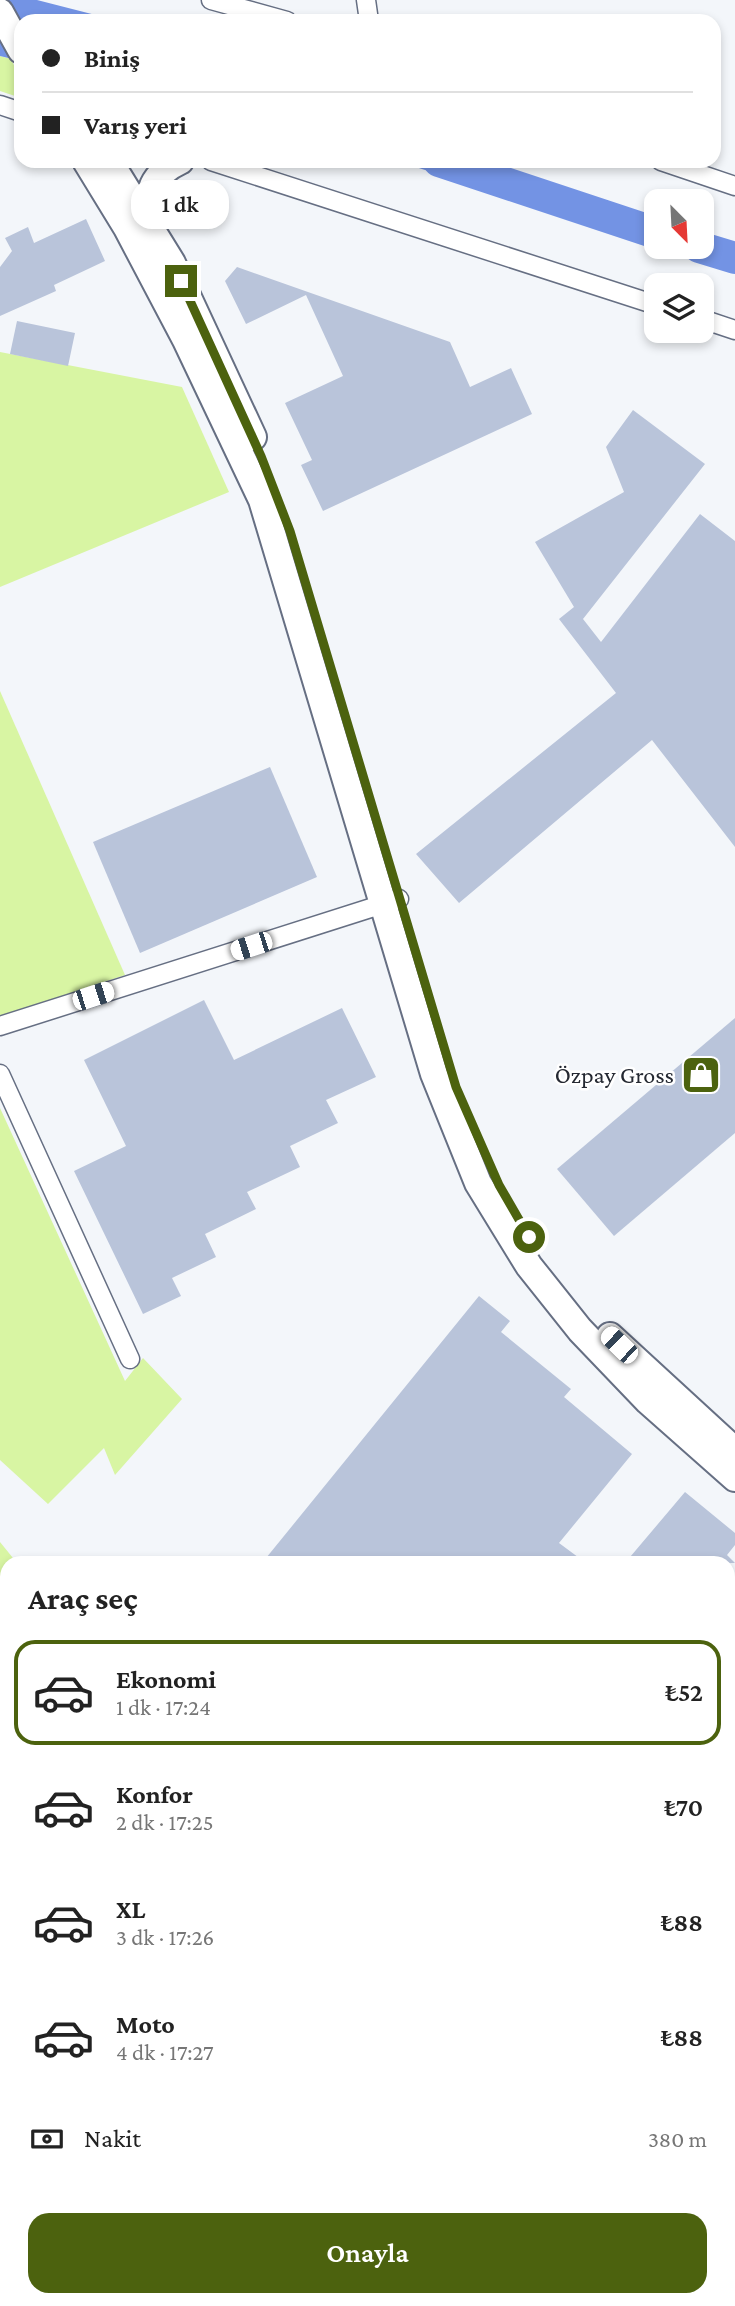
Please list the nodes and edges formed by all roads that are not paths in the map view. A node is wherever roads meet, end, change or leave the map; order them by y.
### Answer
1 (211, 0) edge
2 (230, 3) edge
3 (0, 12) edge
4 (265, 14) edge
5 (14, 37) edge
6 (90, 168) edge
7 (114, 168) edge
8 (171, 168) edge
9 (233, 168) edge
10 (682, 168) edge
11 (735, 186) edge
12 (147, 220) junction
13 (644, 301) edge
14 (714, 324) edge
15 (735, 330) edge
16 (391, 901) junction
17 (0, 1026) edge
18 (0, 1074) edge
19 (130, 1359) dead end
20 (735, 1451) edge
21 (735, 1478) edge

1 - 2 street
2 - 4 street
3 - 5 main road
6 - 16 main road
7 - 12 main road
8 - 12 main road
9 - 13 street
10 - 11 street
12 - 16 main road
14 - 15 street
16 - 17 street
16 - 20 main road
16 - 21 main road
18 - 19 street

